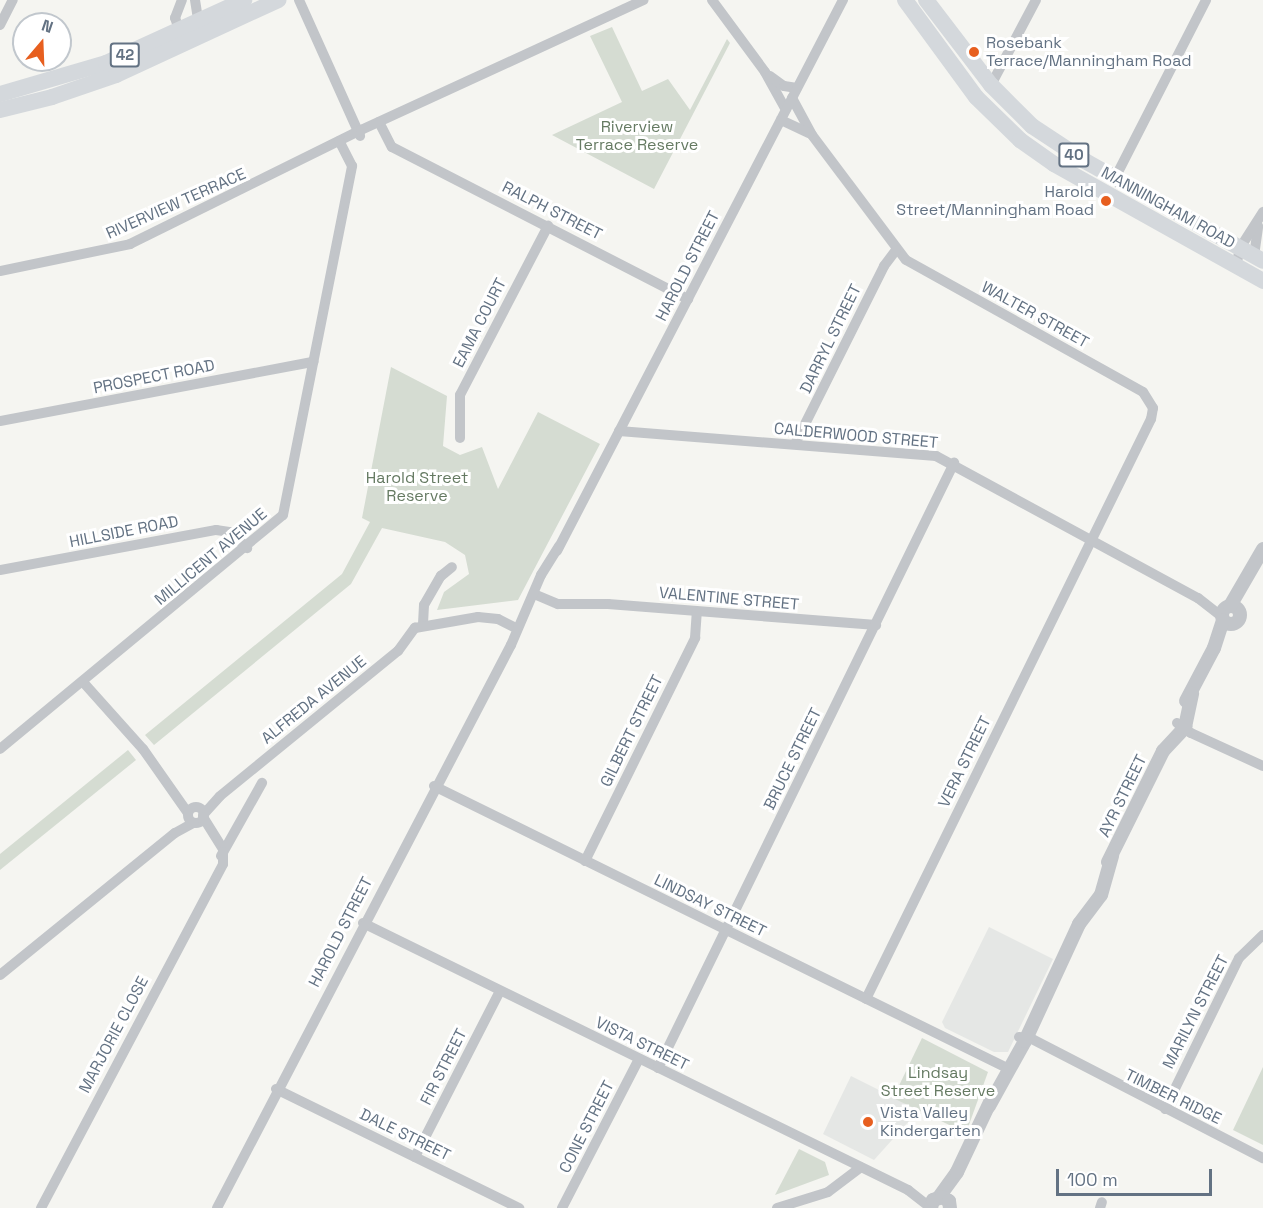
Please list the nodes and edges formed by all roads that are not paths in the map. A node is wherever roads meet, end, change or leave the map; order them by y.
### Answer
1 (13, 0) edge
2 (182, 0) edge
3 (195, 0) edge
4 (243, 0) edge
5 (278, 0) edge
6 (291, 0) edge
7 (299, 0) edge
8 (642, 0) edge
9 (712, 0) edge
10 (843, 0) edge
11 (905, 0) edge
12 (926, 0) edge
13 (1036, 0) edge
14 (1206, 0) edge
15 (199, 21) junction
16 (0, 25) edge
17 (308, 25) junction
18 (178, 31) junction
19 (194, 40) junction
20 (765, 72) junction
21 (991, 85) junction
22 (797, 88) junction
23 (0, 94) edge
24 (792, 99) junction
25 (0, 110) edge
26 (783, 115) junction
27 (381, 125) junction
28 (360, 133) junction
29 (812, 135) junction
30 (341, 145) junction
31 (1115, 178) junction
32 (1262, 213) edge
33 (548, 226) junction
34 (897, 250) junction
35 (1252, 255) edge
36 (1236, 266) junction
37 (0, 271) edge
38 (1263, 281) edge
39 (688, 299) junction
40 (313, 362) junction
41 (0, 421) edge
42 (619, 431) junction
43 (460, 438) dead end
44 (795, 444) junction
45 (954, 463) junction
46 (1092, 539) junction
47 (247, 548) junction
48 (1263, 549) edge
49 (452, 567) dead end
50 (0, 570) edge
51 (534, 594) junction
52 (697, 612) junction
53 (1229, 614) junction
54 (423, 624) junction
55 (876, 625) junction
56 (516, 628) junction
57 (86, 680) junction
58 (1182, 726) junction
59 (0, 734) edge
60 (4, 746) edge
61 (1263, 766) edge
62 (262, 783) dead end
63 (434, 786) junction
64 (196, 815) junction
65 (223, 851) junction
66 (585, 861) junction
67 (363, 923) junction
68 (726, 930) junction
69 (1263, 935) edge
70 (0, 975) edge
71 (500, 992) junction
72 (866, 999) junction
73 (1024, 1039) junction
74 (639, 1059) junction
75 (1004, 1066) junction
76 (658, 1068) junction
77 (276, 1089) junction
78 (1164, 1109) junction
79 (415, 1157) junction
80 (1263, 1158) edge
81 (861, 1167) junction
82 (941, 1202) edge
83 (41, 1208) edge
84 (218, 1208) edge
85 (519, 1208) edge
86 (562, 1208) edge
87 (777, 1208) edge

1 - 16 street
2 - 18 street
3 - 15 street
4 - 15 main road, 42
5 - 19 main road, 42
6 - 17 street
7 - 17 street
8 - 27 street, RIVERVIEW TERRACE
9 - 20 street
10 - 22 street, HAROLD STREET
11 - 36 main road, MANNINGHAM ROAD / 40
12 - 21 main road, MANNINGHAM ROAD / 40
13 - 21 street
14 - 31 street
15 - 18 main road, 42
15 - 19 street
17 - 28 street
18 - 19 street
18 - 23 main road, 42
19 - 25 main road, 42
20 - 22 street
20 - 26 street
21 - 31 main road, MANNINGHAM ROAD / 40
22 - 24 street, HAROLD STREET
24 - 26 street, HAROLD STREET
24 - 29 street, WALTER STREET
26 - 29 street, WALTER STREET
26 - 39 street, HAROLD STREET
27 - 28 street, RIVERVIEW TERRACE
27 - 33 street, RALPH STREET
28 - 30 street, RIVERVIEW TERRACE
29 - 34 street, WALTER STREET
30 - 37 street, RIVERVIEW TERRACE
30 - 40 street, MILLICENT AVENUE
31 - 35 main road, MANNINGHAM ROAD / 40
32 - 35 street
32 - 35 street
33 - 39 street, RALPH STREET
33 - 43 street, EAMA COURT
34 - 44 street, DARRYL STREET
34 - 46 street, WALTER STREET
35 - 36 street
36 - 38 main road, MANNINGHAM ROAD / 40
39 - 42 street, HAROLD STREET
40 - 41 street, PROSPECT ROAD
40 - 47 street, MILLICENT AVENUE
42 - 44 street, CALDERWOOD STREET
42 - 51 street, HAROLD STREET
44 - 45 street, CALDERWOOD STREET
45 - 46 street, CALDERWOOD STREET
45 - 55 street, BRUCE STREET
46 - 53 street, CALDERWOOD STREET
46 - 72 street, VERA STREET
47 - 50 street, HILLSIDE ROAD
47 - 57 street, MILLICENT AVENUE
48 - 53 street, AYR STREET
49 - 54 street
51 - 52 street, VALENTINE STREET
51 - 56 street, HAROLD STREET
52 - 55 street, VALENTINE STREET
52 - 66 street, GILBERT STREET
53 - 58 street, AYR STREET
54 - 56 street
54 - 64 street, ALFREDA AVENUE
55 - 68 street, BRUCE STREET
56 - 63 street, HAROLD STREET
57 - 60 street, MILLICENT AVENUE
57 - 64 street
58 - 61 street
58 - 73 street, AYR STREET
59 - 60 street
62 - 65 street, MARJORIE CLOSE
63 - 66 street, LINDSAY STREET
63 - 67 street, HAROLD STREET
64 - 65 street
64 - 70 street, ALFREDA AVENUE
65 - 83 street, MARJORIE CLOSE
66 - 68 street, LINDSAY STREET
67 - 71 street, VISTA STREET
67 - 77 street, HAROLD STREET
68 - 72 street, LINDSAY STREET
68 - 76 street, BRUCE STREET
69 - 78 street, MARILYN STREET
71 - 74 street, VISTA STREET
71 - 79 street, FIR STREET
72 - 75 street, LINDSAY STREET
73 - 75 street, AYR STREET
73 - 78 street, TIMBER RIDGE
74 - 76 street, VISTA STREET
74 - 86 street, CONE STREET
75 - 82 street, AYR STREET
76 - 81 street, VISTA STREET
77 - 79 street, DALE STREET
77 - 84 street, HAROLD STREET
78 - 80 street, TIMBER RIDGE
79 - 85 street, DALE STREET
81 - 82 street, VISTA STREET
81 - 87 street

